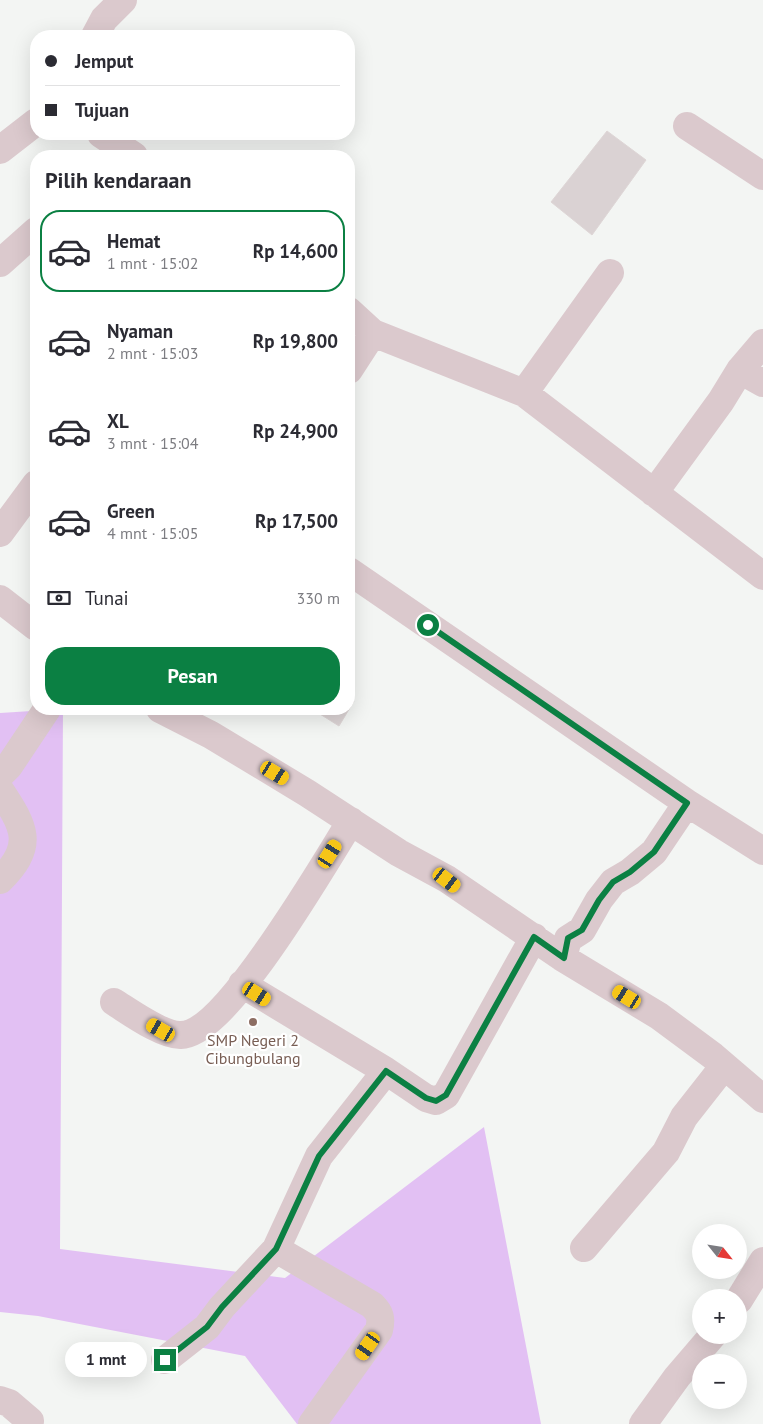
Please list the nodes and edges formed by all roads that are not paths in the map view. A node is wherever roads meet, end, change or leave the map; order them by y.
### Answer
1 (123, 0) edge
2 (98, 30) edge
3 (686, 126) dead end
4 (30, 127) edge
5 (108, 140) edge
6 (0, 150) edge
7 (121, 150) edge
8 (763, 176) edge
9 (30, 236) edge
10 (0, 264) edge
11 (610, 273) dead end
12 (355, 316) edge
13 (373, 333) junction
14 (763, 343) edge
15 (355, 361) edge
16 (751, 377) edge
17 (524, 393) junction
18 (30, 492) edge
19 (654, 493) junction
20 (0, 533) edge
21 (355, 575) edge
22 (763, 576) edge
23 (0, 599) edge
24 (30, 622) edge
25 (43, 715) edge
26 (172, 715) edge
27 (0, 774) edge
28 (0, 790) edge
29 (687, 803) junction
30 (351, 821) junction
31 (763, 851) edge
32 (0, 880) edge
33 (534, 937) junction
34 (564, 958) junction
35 (242, 984) junction
36 (114, 1002) dead end
37 (724, 1066) junction
38 (386, 1071) junction
39 (763, 1098) edge
40 (584, 1248) dead end
41 (276, 1249) junction
42 (763, 1261) edge
43 (746, 1289) edge
44 (706, 1344) edge
45 (165, 1360) dead end
46 (0, 1400) edge
47 (30, 1421) dead end
48 (312, 1424) edge
49 (642, 1424) edge

1 - 2 street
3 - 8 street
4 - 6 street
5 - 7 street
9 - 10 street
11 - 17 street
12 - 13 street
13 - 15 street
13 - 17 street
14 - 16 street
16 - 19 street
17 - 19 street
18 - 20 street
19 - 22 street
21 - 29 street
23 - 24 street
25 - 27 street
26 - 30 street
28 - 32 street
29 - 31 street
29 - 34 street
30 - 33 street
30 - 35 street
33 - 34 street
33 - 38 street
34 - 37 street
35 - 36 street
35 - 38 street
37 - 39 street
37 - 40 street
38 - 41 street
41 - 45 street
41 - 48 street
42 - 43 street
44 - 49 street
46 - 47 street

